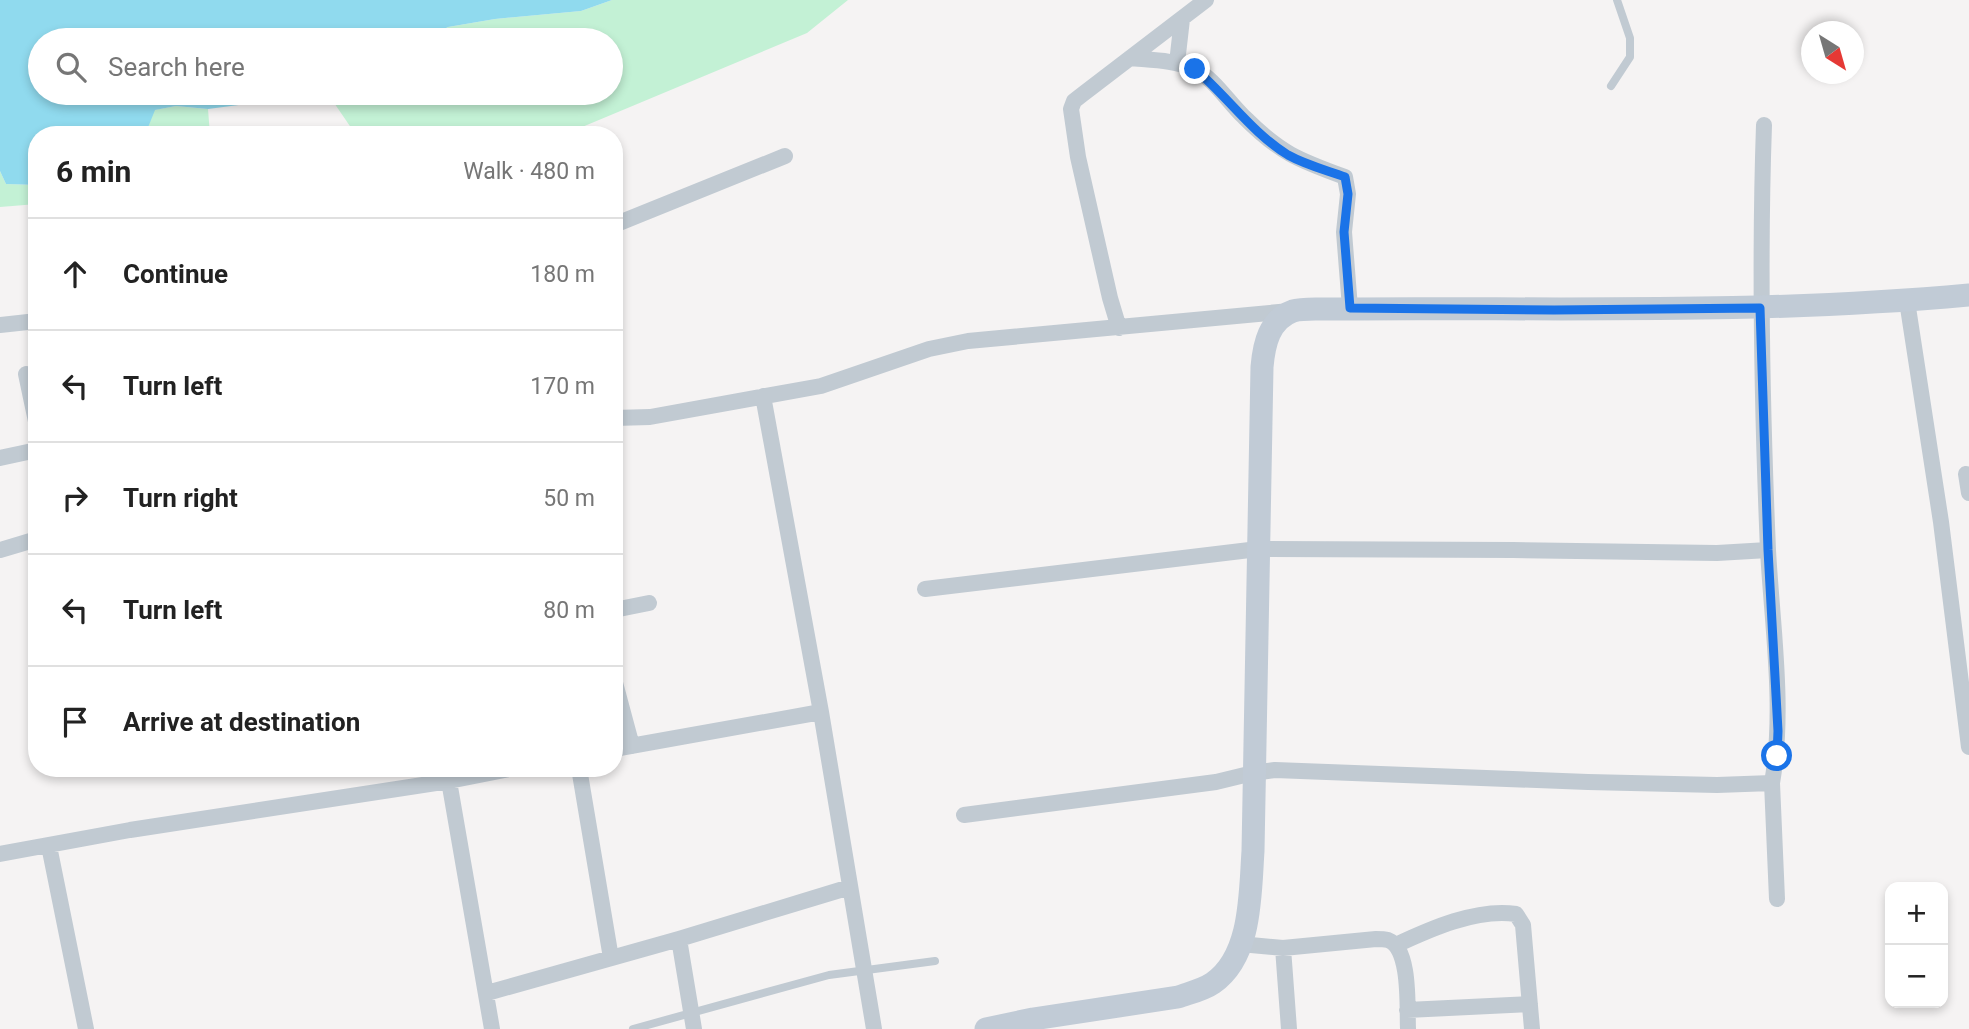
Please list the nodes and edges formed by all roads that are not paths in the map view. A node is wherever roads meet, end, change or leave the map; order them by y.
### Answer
1 (1206, 0) edge
2 (1617, 0) edge
3 (1182, 19) junction
4 (1130, 58) junction
5 (1177, 63) junction
6 (1611, 86) dead end
7 (1764, 125) dead end
8 (785, 156) dead end
9 (623, 221) edge
10 (1969, 295) edge
11 (1907, 301) junction
12 (1350, 308) junction
13 (1760, 308) junction
14 (1294, 310) junction
15 (28, 322) edge
16 (0, 325) edge
17 (1119, 328) junction
18 (26, 374) dead end
19 (28, 383) edge
20 (763, 396) junction
21 (623, 418) edge
22 (28, 452) edge
23 (0, 458) edge
24 (1966, 474) dead end
25 (1969, 493) edge
26 (28, 542) edge
27 (0, 550) edge
28 (1258, 550) junction
29 (1768, 550) junction
30 (925, 589) dead end
31 (649, 603) dead end
32 (623, 608) edge
33 (623, 712) edge
34 (821, 712) junction
35 (632, 746) junction
36 (1969, 747) edge
37 (623, 748) edge
38 (1253, 772) junction
39 (465, 777) edge
40 (581, 777) edge
41 (449, 781) junction
42 (1772, 783) junction
43 (964, 815) dead end
44 (49, 846) junction
45 (0, 854) edge
46 (850, 887) junction
47 (1777, 899) dead end
48 (679, 939) junction
49 (1240, 944) junction
50 (1396, 945) junction
51 (1283, 948) junction
52 (611, 958) junction
53 (935, 961) dead end
54 (864, 971) junction
55 (486, 993) junction
56 (1530, 1004) junction
57 (1407, 1010) junction
58 (693, 1021) edge
59 (1000, 1027) edge
60 (86, 1029) edge
61 (492, 1029) edge
62 (632, 1029) edge
63 (874, 1029) edge
64 (1289, 1029) edge
65 (1408, 1029) edge
66 (1532, 1029) edge

1 - 3 street
2 - 6 lane
3 - 4 street
3 - 5 street
4 - 5 street
4 - 17 street
5 - 12 street
7 - 13 street
8 - 9 street
10 - 11 street
11 - 13 street
11 - 36 street
12 - 13 street
12 - 14 street
13 - 29 street
14 - 17 street
14 - 28 street
15 - 16 street
17 - 20 street
18 - 19 street
20 - 21 street
20 - 34 street
22 - 23 street
24 - 25 street
26 - 27 street
28 - 29 street
28 - 30 street
28 - 38 street
29 - 42 street
31 - 32 street
33 - 35 street
34 - 35 street
34 - 46 street
35 - 37 street
38 - 42 street
38 - 43 street
38 - 49 street
39 - 41 street
40 - 52 street
41 - 44 street
41 - 55 street
42 - 47 street
44 - 45 street
44 - 60 street
46 - 48 street
46 - 54 street
48 - 52 street
48 - 58 street
49 - 51 street
49 - 59 street
50 - 51 street
50 - 56 street
50 - 57 street
51 - 64 street
52 - 55 street
53 - 54 lane
54 - 58 lane
54 - 63 street
55 - 61 street
56 - 57 street
56 - 66 street
57 - 65 street
58 - 62 lane

